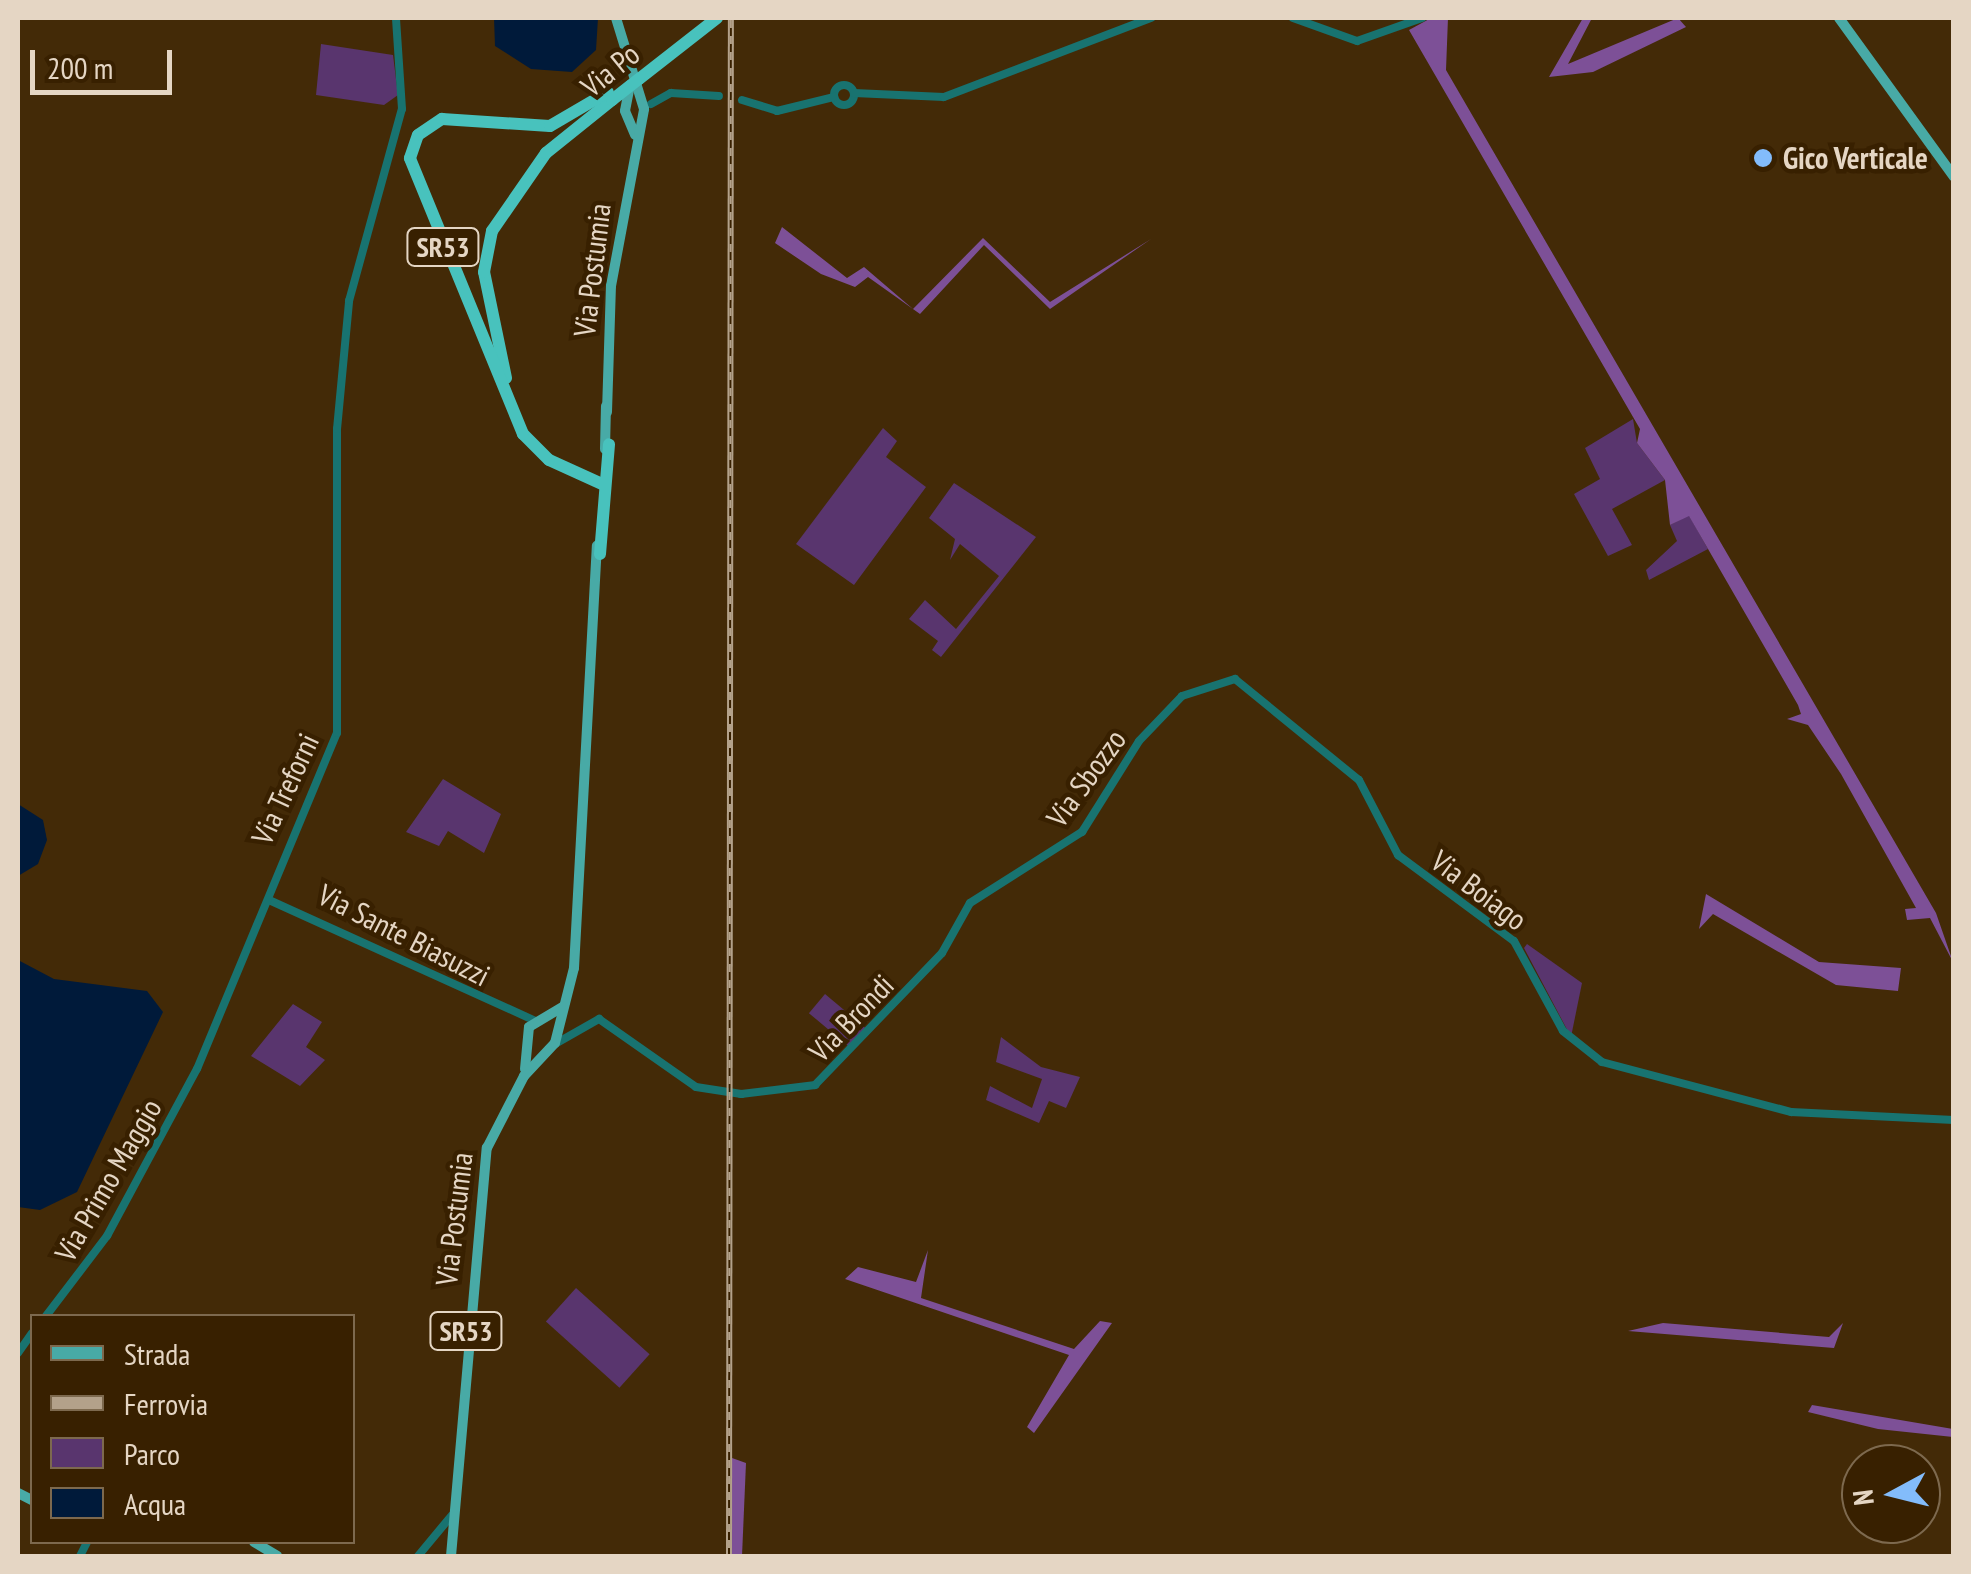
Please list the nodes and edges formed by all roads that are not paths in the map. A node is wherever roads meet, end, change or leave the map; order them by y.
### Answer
1 (396, 18) edge
2 (616, 18) edge
3 (705, 18) edge
4 (717, 18) edge
5 (1152, 18) edge
6 (1293, 18) edge
7 (1422, 18) edge
8 (1839, 18) edge
9 (675, 45) junction
10 (635, 78) junction
11 (854, 93) junction
12 (719, 96) dead end
13 (834, 97) junction
14 (742, 100) dead end
15 (643, 107) junction
16 (627, 110) junction
17 (575, 122) junction
18 (636, 140) junction
19 (1954, 177) edge
20 (607, 447) junction
21 (580, 475) junction
22 (602, 484) junction
23 (599, 518) junction
24 (600, 554) junction
25 (596, 580) junction
26 (1235, 679) joint
27 (269, 900) junction
28 (970, 903) joint
29 (563, 1006) junction
30 (519, 1018) junction
31 (539, 1021) junction
32 (556, 1031) junction
33 (569, 1033) junction
34 (527, 1039) junction
35 (550, 1048) junction
36 (200, 1061) joint
37 (524, 1076) junction
38 (1954, 1120) edge
39 (47, 1314) edge
40 (452, 1515) junction
41 (452, 1531) junction
42 (440, 1536) junction
43 (418, 1556) edge
44 (451, 1556) edge

1 - 27 street, Via Treforni
2 - 10 main road
3 - 9 highway, Via Po / SR53
4 - 9 highway, Via Po / SR53
5 - 11 street
6 - 7 street
8 - 19 main road
9 - 10 highway, Via Po / SR53
10 - 15 main road
10 - 16 main road
10 - 17 highway, Via Po / SR53, bridge
11 - 13 street
11 - 13 street
12 - 15 street
13 - 14 street
15 - 16 main road
15 - 18 main road, Via Postumia
16 - 18 main road
17 - 21 highway, SR53
17 - 21 highway, SR53
18 - 20 main road, Via Postumia
20 - 21 highway
20 - 22 highway
20 - 24 main road, Via Postumia
21 - 22 highway, SR53
21 - 23 highway, SR53
22 - 23 main road, Via Postumia
22 - 24 highway
23 - 25 main road, Via Postumia
24 - 25 main road, Via Postumia
25 - 29 main road, Via Postumia
26 - 28 street, Via Sbozzo
26 - 38 street, Via Boiago
27 - 30 street, Via Sante Biasuzzi
27 - 36 street, Via Treforni
28 - 33 street, Via Brondi
29 - 31 main road
29 - 32 main road, Via Postumia
30 - 31 street, Via Sante Biasuzzi
30 - 34 street
31 - 32 main road
31 - 34 main road
32 - 33 street, Via Brondi
32 - 35 main road, Via Postumia
33 - 35 street
34 - 35 main road
34 - 37 main road, Via Postumia / SR53
35 - 37 main road, Via Postumia / SR53
36 - 39 street, Via Primo Maggio
37 - 40 main road, Via Postumia / SR53
40 - 41 main road, Via Postumia / SR53
40 - 42 street
41 - 42 street
41 - 44 main road, Via Postumia / SR53
42 - 43 street

